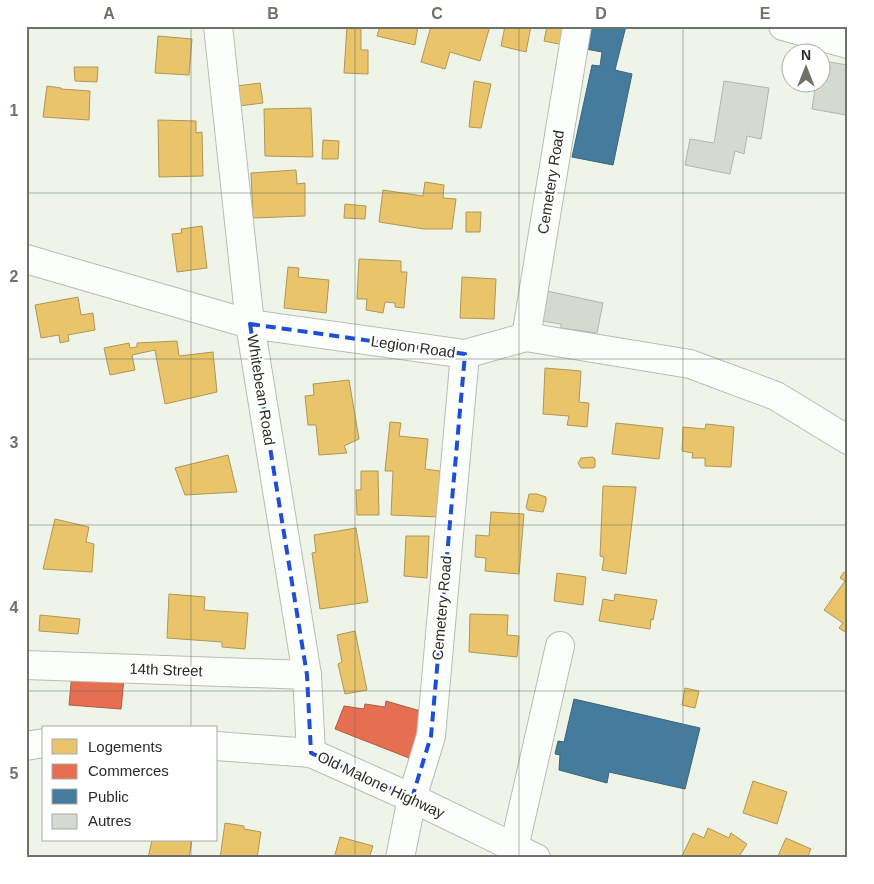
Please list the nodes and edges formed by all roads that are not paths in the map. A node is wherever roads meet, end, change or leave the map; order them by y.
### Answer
1 (218, 26) edge
2 (577, 26) edge
3 (783, 26) edge
4 (848, 44) edge
5 (26, 259) edge
6 (250, 324) junction
7 (526, 337) junction
8 (465, 354) junction
9 (848, 440) edge
10 (560, 646) dead end
11 (26, 664) edge
12 (307, 675) junction
13 (42, 743) edge
14 (26, 746) edge
15 (218, 746) edge
16 (311, 753) junction
17 (412, 798) junction
18 (525, 853) edge
19 (400, 858) edge

1 - 6 street, Whitebean Road
2 - 7 street, Cemetery Road
3 - 4 street
5 - 6 street, Legion Road
6 - 8 street, Legion Road
6 - 12 street, Whitebean Road
7 - 8 street, Legion Road
7 - 9 street, Legion Road
8 - 17 street, Cemetery Road
10 - 18 street
11 - 12 street, 14th Street
12 - 16 street, Whitebean Road
13 - 14 street
15 - 16 street, Old Malone Highway
16 - 17 street, Old Malone Highway
17 - 18 street, Old Malone Highway
17 - 19 street, Cemetery Road

